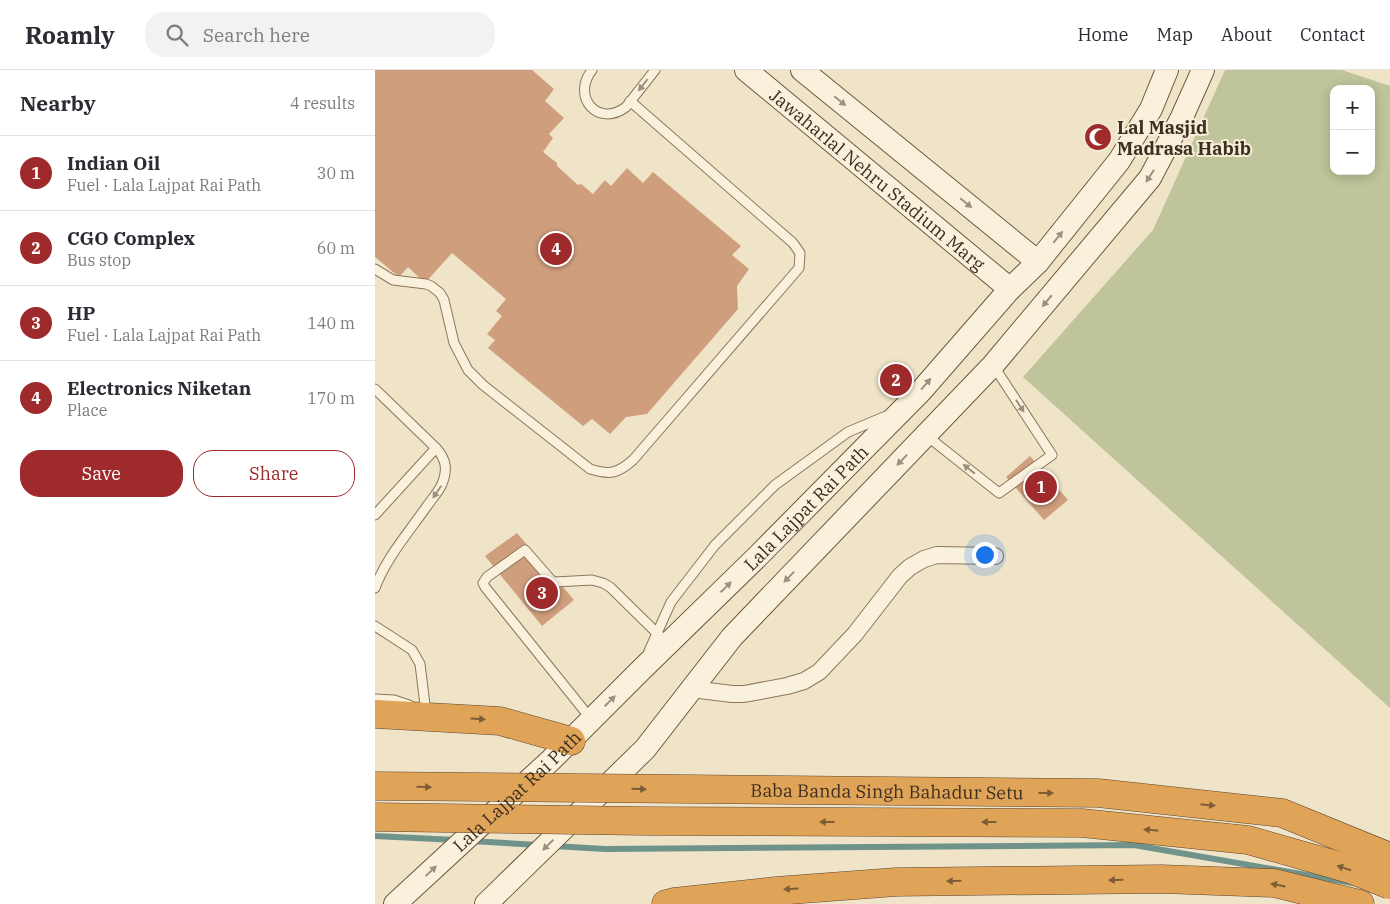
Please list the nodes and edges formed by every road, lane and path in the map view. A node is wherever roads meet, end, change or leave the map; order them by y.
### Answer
1 (592, 70) edge
2 (655, 70) edge
3 (746, 70) edge
4 (802, 70) edge
5 (1167, 70) edge
6 (1203, 70) edge
7 (630, 101) junction
8 (1038, 262) junction
9 (375, 268) edge
10 (1010, 289) junction
11 (993, 365) junction
12 (375, 390) edge
13 (904, 408) junction
14 (926, 435) junction
15 (436, 448) junction
16 (375, 515) edge
17 (995, 556) dead end
18 (375, 588) edge
19 (375, 626) edge
20 (663, 639) junction
21 (692, 689) junction
22 (375, 698) edge
23 (375, 714) edge
24 (428, 715) junction
25 (591, 720) junction
26 (571, 741) junction
27 (375, 786) edge
28 (375, 817) edge
29 (1390, 857) edge
30 (1390, 885) edge
31 (395, 904) edge
32 (486, 904) edge
33 (666, 904) edge
34 (1360, 904) edge

1 - 7 lane
2 -> 7 lane
3 - 10 main road, Jawaharlal Nehru Stadium Marg
4 -> 8 main road, Jawaharlal Nehru Stadium Marg
8 -> 5 main road, Lala Lajpat Rai Path
6 -> 11 main road, Lala Lajpat Rai Path
7 - 9 lane
8 - 10 main road, Lala Lajpat Rai Path
13 -> 10 main road, Lala Lajpat Rai Path
11 - 14 main road, Lala Lajpat Rai Path
11 -> 14 lane
12 - 15 lane
20 -> 13 main road, Lala Lajpat Rai Path
13 - 20 lane
14 -> 21 main road, Lala Lajpat Rai Path
15 - 16 lane
15 -> 18 lane
17 - 21 street
19 - 24 lane
25 -> 20 main road, Lala Lajpat Rai Path
20 - 25 lane
21 -> 32 main road, Lala Lajpat Rai Path, bridge
22 - 24 lane
23 - 24 highway
24 -> 26 highway
25 - 26 main road, Lala Lajpat Rai Path
31 -> 26 main road, Lala Lajpat Rai Path, bridge
27 -> 29 highway, Baba Banda Singh Bahadur Setu, bridge
30 -> 28 highway, Baba Banda Singh Bahadur Setu, bridge
34 -> 33 highway

